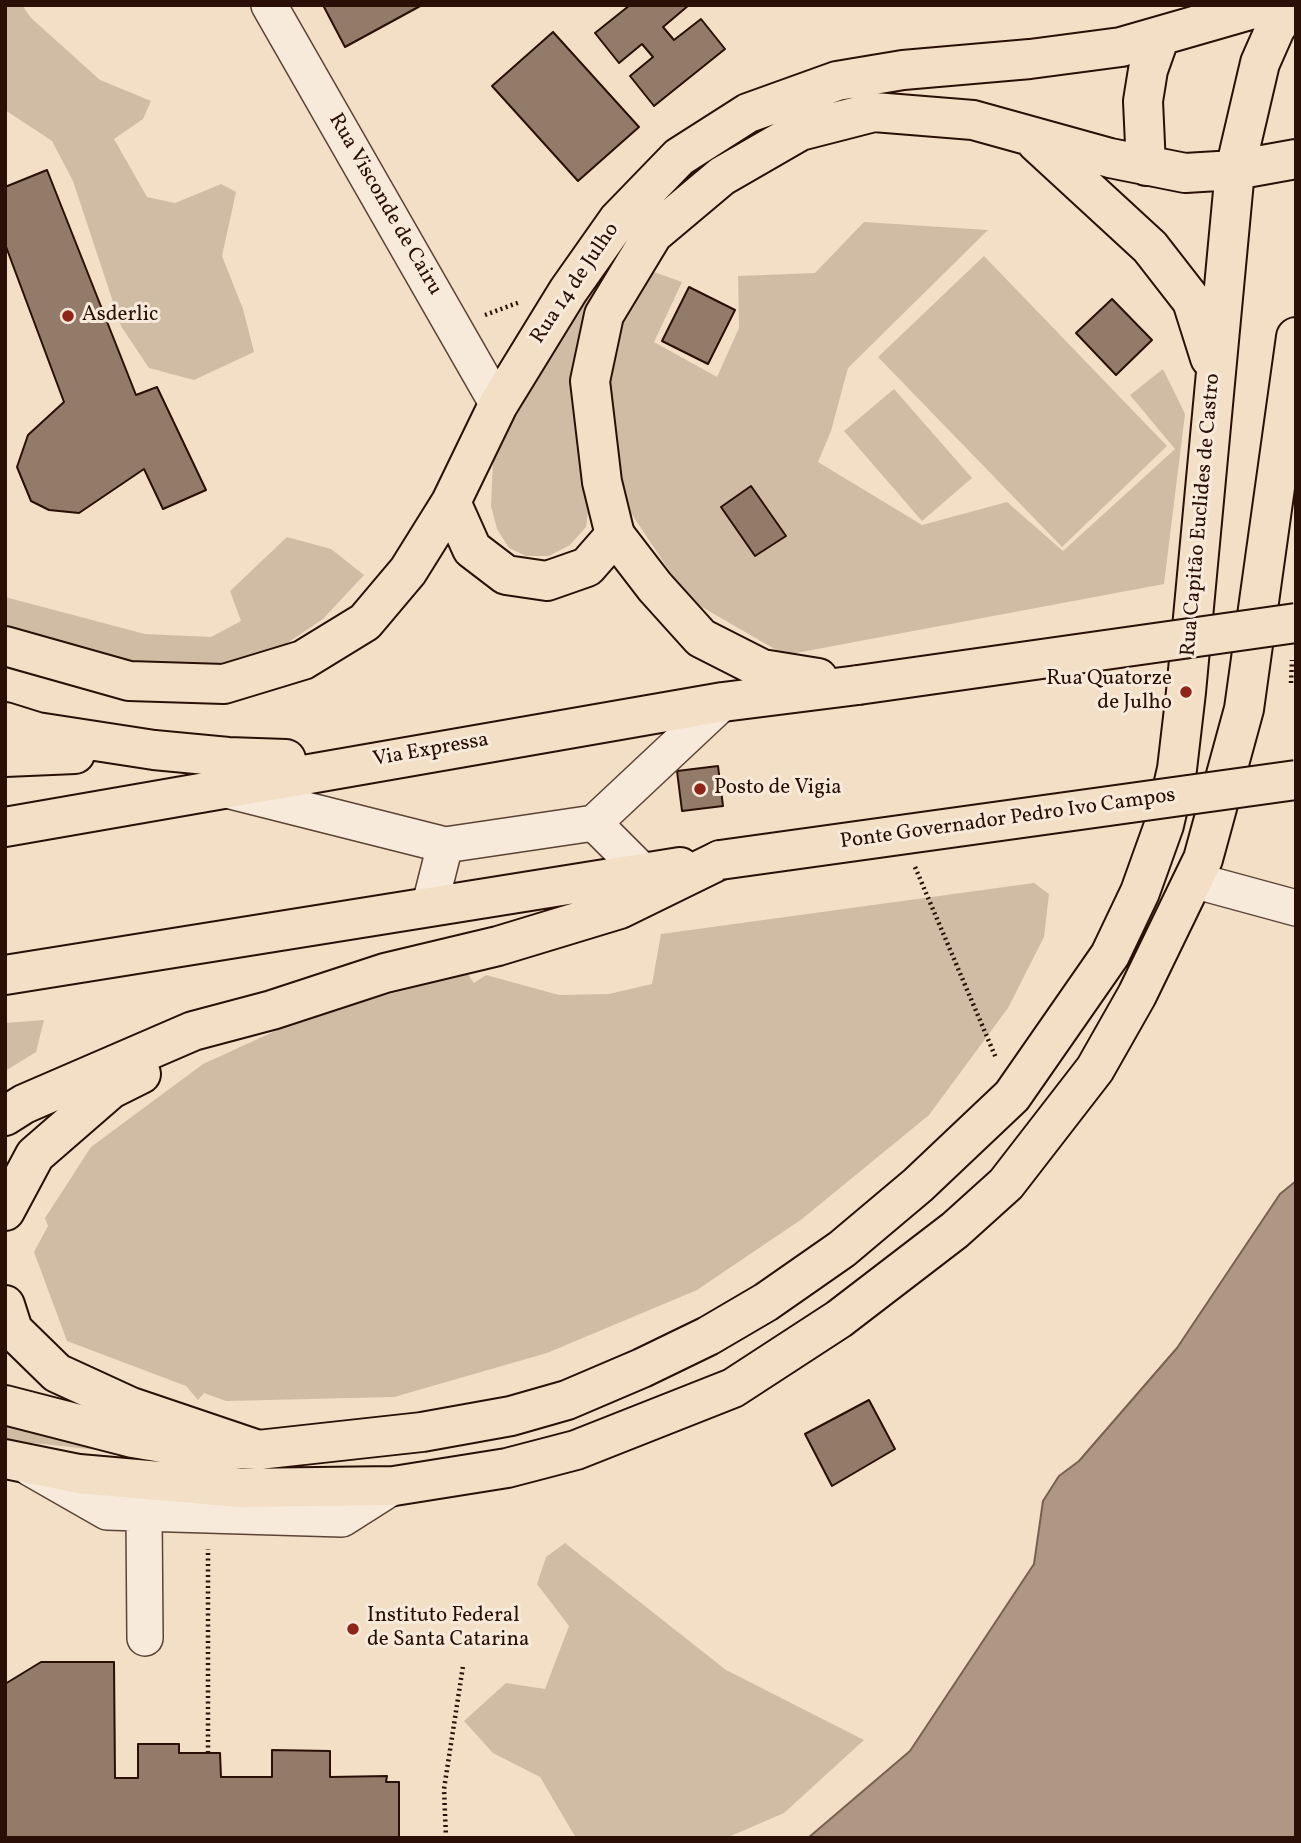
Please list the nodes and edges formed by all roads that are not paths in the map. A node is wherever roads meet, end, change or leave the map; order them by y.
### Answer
1 (269, 5) edge
2 (1267, 5) edge
3 (1291, 5) edge
4 (1159, 39) junction
5 (1121, 47) junction
6 (1029, 136) junction
7 (1296, 159) edge
8 (1128, 162) junction
9 (1235, 170) junction
10 (1296, 337) edge
11 (1215, 373) junction
12 (498, 405) junction
13 (1288, 450) edge
14 (451, 502) junction
15 (615, 535) junction
16 (1296, 623) edge
17 (5, 646) edge
18 (858, 685) junction
19 (723, 702) junction
20 (5, 722) edge
21 (154, 750) junction
22 (5, 757) edge
23 (376, 761) junction
24 (1296, 780) edge
25 (217, 788) junction
26 (594, 822) junction
27 (5, 827) edge
28 (445, 845) junction
29 (720, 860) junction
30 (644, 873) junction
31 (1193, 880) junction
32 (429, 908) junction
33 (1296, 908) edge
34 (5, 975) edge
35 (272, 1010) junction
36 (5, 1116) edge
37 (918, 1185) junction
38 (5, 1211) edge
39 (955, 1230) junction
40 (5, 1305) edge
41 (708, 1336) junction
42 (733, 1388) junction
43 (5, 1405) edge
44 (258, 1450) junction
45 (10, 1459) edge
46 (394, 1486) junction
47 (144, 1514) junction
48 (145, 1638) dead end

1 - 12 street, Rua Visconde de Cairu
2 - 4 main road, Rua 14 de Julho
3 - 9 main road, Rua Capitão Euclides de Castro
4 - 5 main road, Rua 14 de Julho
4 - 8 main road
5 - 8 main road
5 - 12 main road, Rua 14 de Julho
6 - 8 main road, Rua 14 de Julho
6 - 11 main road
6 - 15 main road, Rua 14 de Julho
7 - 9 main road, Rua 14 de Julho
8 - 9 main road, Rua 14 de Julho
9 - 11 main road, Rua Capitão Euclides de Castro
10 - 13 main road
11 - 37 main road, Rua Capitão Euclides de Castro
12 - 14 main road, Rua 14 de Julho
13 - 31 main road
14 - 15 main road
14 - 17 main road, Rua 14 de Julho
15 - 18 main road
16 - 18 main road, Via Expressa, bridge
18 - 19 main road, Via Expressa
19 - 23 main road, Via Expressa
19 - 26 street
20 - 21 main road
21 - 22 main road
21 - 23 main road
23 - 25 main road, Via Expressa
24 - 29 main road, Ponte Governador Pedro Ivo Campos, bridge
25 - 27 main road, Via Expressa
25 - 28 street
26 - 28 street
26 - 30 street
28 - 32 street
29 - 30 main road
29 - 35 main road
30 - 32 main road
31 - 33 street
31 - 39 main road
32 - 34 main road
35 - 36 main road
35 - 38 main road
37 - 39 main road
37 - 41 main road, Rua Capitão Euclides de Castro
39 - 42 main road
40 - 44 main road
41 - 42 main road
41 - 44 main road, Rua Capitão Euclides de Castro
42 - 46 main road
43 - 44 main road, Rua Capitão Euclides de Castro
45 - 46 main road
45 - 47 street
46 - 47 street
47 - 48 street

